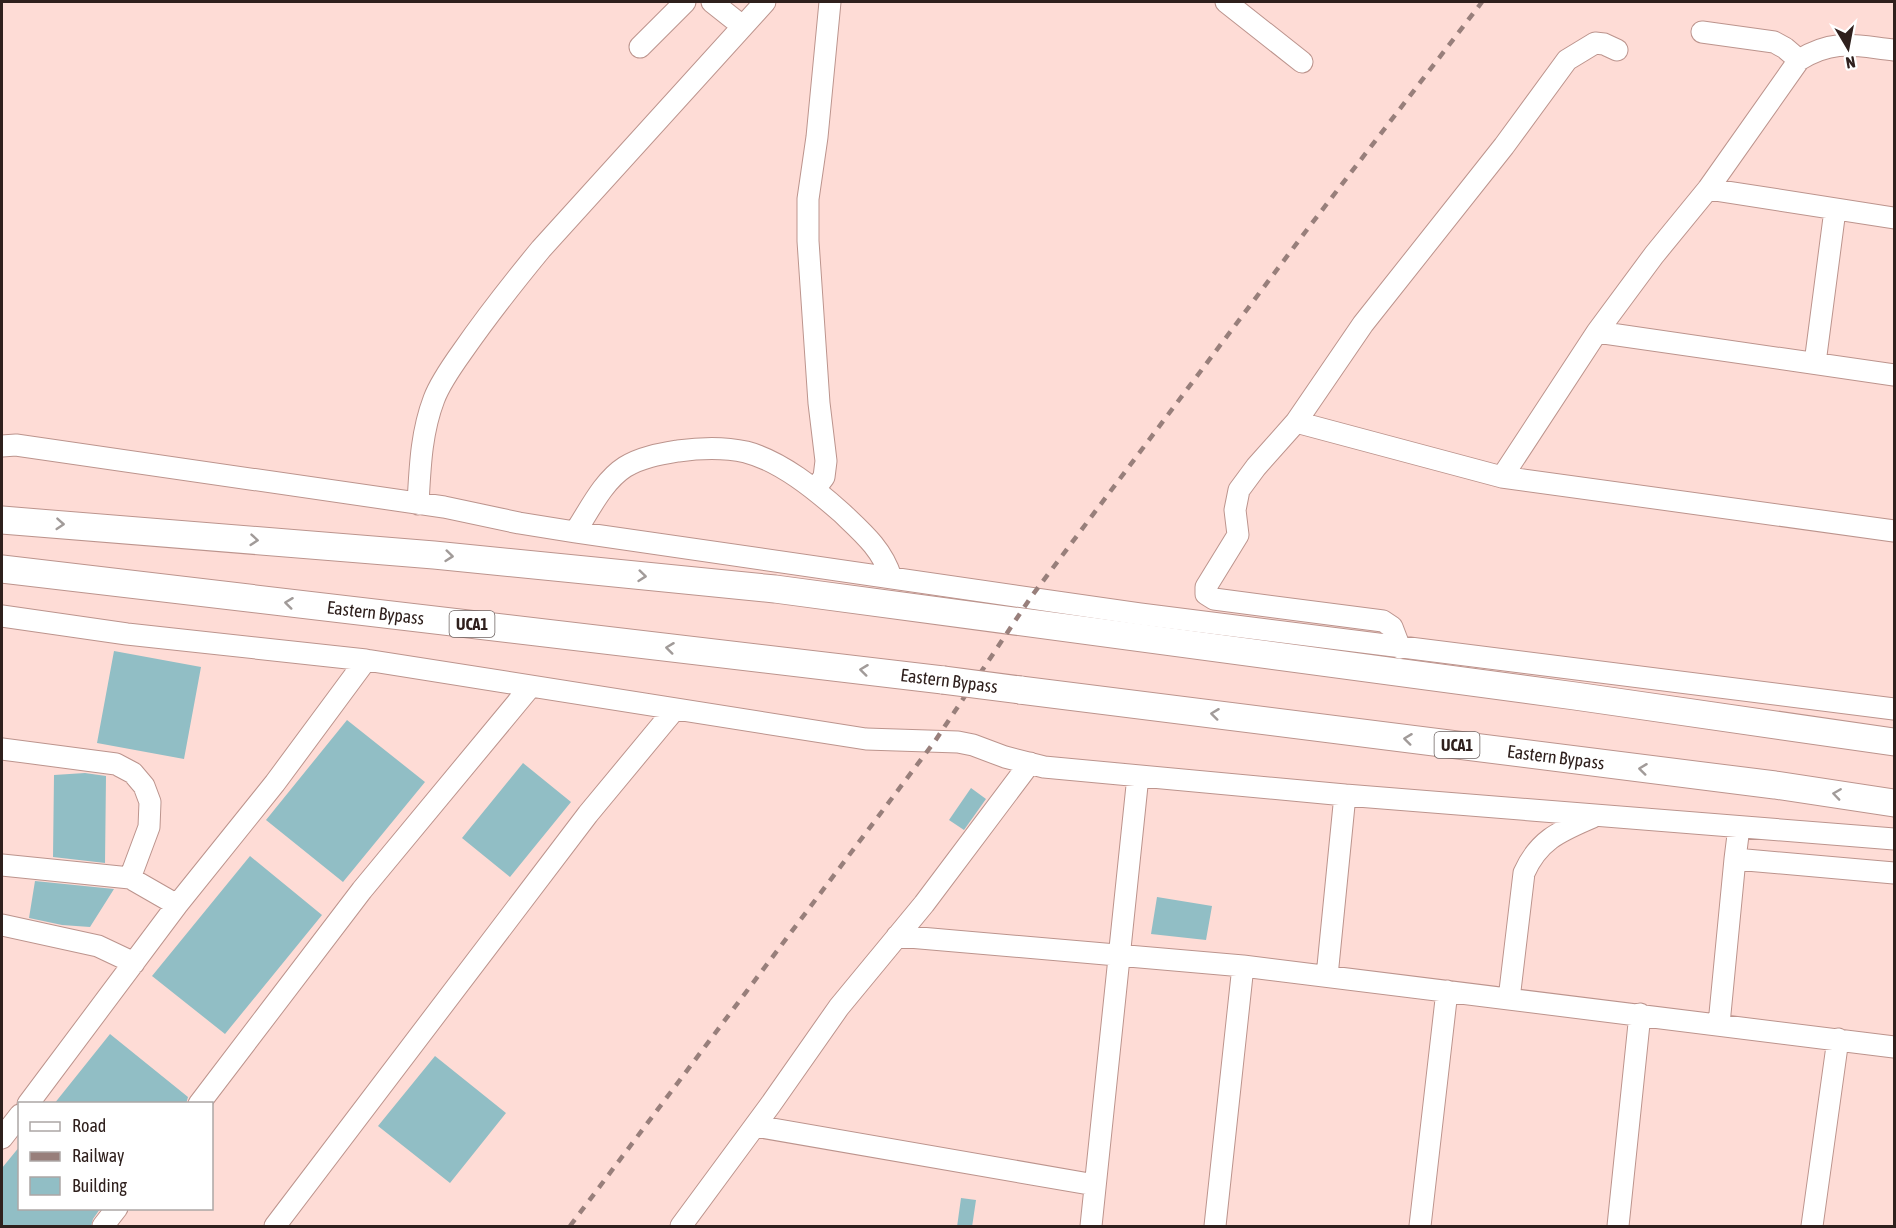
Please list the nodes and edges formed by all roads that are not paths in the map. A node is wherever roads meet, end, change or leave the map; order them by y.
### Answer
1 (685, 2) edge
2 (712, 2) edge
3 (765, 2) edge
4 (830, 2) edge
5 (1226, 2) edge
6 (741, 25) junction
7 (1702, 32) dead end
8 (640, 46) dead end
9 (1617, 50) dead end
10 (1894, 50) edge
11 (1799, 60) junction
12 (1302, 62) dead end
13 (1708, 189) junction
14 (1835, 210) junction
15 (1894, 218) edge
16 (1597, 332) junction
17 (1815, 363) junction
18 (1894, 375) edge
19 (1296, 422) junction
20 (2, 446) edge
21 (1502, 477) junction
22 (815, 489) junction
23 (418, 504) junction
24 (2, 520) edge
25 (1894, 531) edge
26 (575, 532) junction
27 (2, 569) edge
28 (891, 578) junction
29 (2, 616) edge
30 (1400, 648) junction
31 (366, 660) junction
32 (531, 687) junction
33 (1894, 709) edge
34 (675, 710) junction
35 (1894, 742) edge
36 (2, 749) edge
37 (1030, 764) junction
38 (1138, 776) junction
39 (1345, 795) junction
40 (1894, 803) edge
41 (1596, 816) junction
42 (1739, 827) junction
43 (1833, 834) junction
44 (1894, 839) edge
45 (1735, 859) junction
46 (2, 866) edge
47 (1827, 868) junction
48 (1894, 873) edge
49 (130, 878) junction
50 (177, 905) junction
51 (2, 925) edge
52 (897, 936) junction
53 (1119, 956) junction
54 (134, 963) junction
55 (1243, 966) junction
56 (1327, 976) junction
57 (1447, 991) junction
58 (1509, 999) junction
59 (1640, 1014) junction
60 (1719, 1024) junction
61 (1838, 1039) junction
62 (1894, 1040) edge
63 (30, 1102) edge
64 (201, 1102) edge
65 (18, 1117) edge
66 (755, 1125) junction
67 (2, 1138) edge
68 (1095, 1185) junction
69 (116, 1210) edge
70 (103, 1227) edge
71 (275, 1227) edge
72 (681, 1227) edge
73 (1091, 1227) edge
74 (1215, 1227) edge
75 (1420, 1227) edge
76 (1618, 1227) edge
77 (1812, 1227) edge

1 - 8 street
2 - 6 street
3 - 6 street
4 - 22 street
5 - 12 street
6 - 23 street
7 - 11 street
9 - 19 street
10 - 11 street
11 - 13 street
13 - 14 street
13 - 16 street
14 - 15 street
14 - 17 street
16 - 17 street
16 - 21 street
17 - 18 street
19 - 21 street
19 - 30 street
20 - 23 street
21 - 25 street
22 - 26 street
22 - 28 street
23 - 26 street
24 -> 35 main road
26 - 28 street
40 -> 27 main road, Eastern Bypass / UCA1, bridge
28 - 30 street
29 - 31 street
30 - 33 street
31 - 32 street
31 - 50 street
32 - 34 street
32 - 64 street
34 - 37 street
34 - 71 street
36 - 49 street
37 - 38 street
37 - 52 street
38 - 39 street
38 - 53 street
39 - 41 street
39 - 56 street
41 - 42 street
41 - 58 street
42 - 43 street
42 - 45 street
43 - 44 street
43 - 47 street
45 - 47 street
45 - 60 street
46 - 49 street
47 - 48 street
49 - 50 street
50 - 54 street
51 - 54 street
52 - 53 street
52 - 66 street
53 - 55 street
53 - 68 street
54 - 63 street
55 - 56 street
55 - 74 street
56 - 57 street
57 - 58 street
57 - 75 street
58 - 59 street
59 - 60 street
59 - 76 street
60 - 61 street
61 - 62 street
61 - 77 street
65 - 67 street
66 - 68 street
66 - 72 street
68 - 73 street
69 - 70 street

